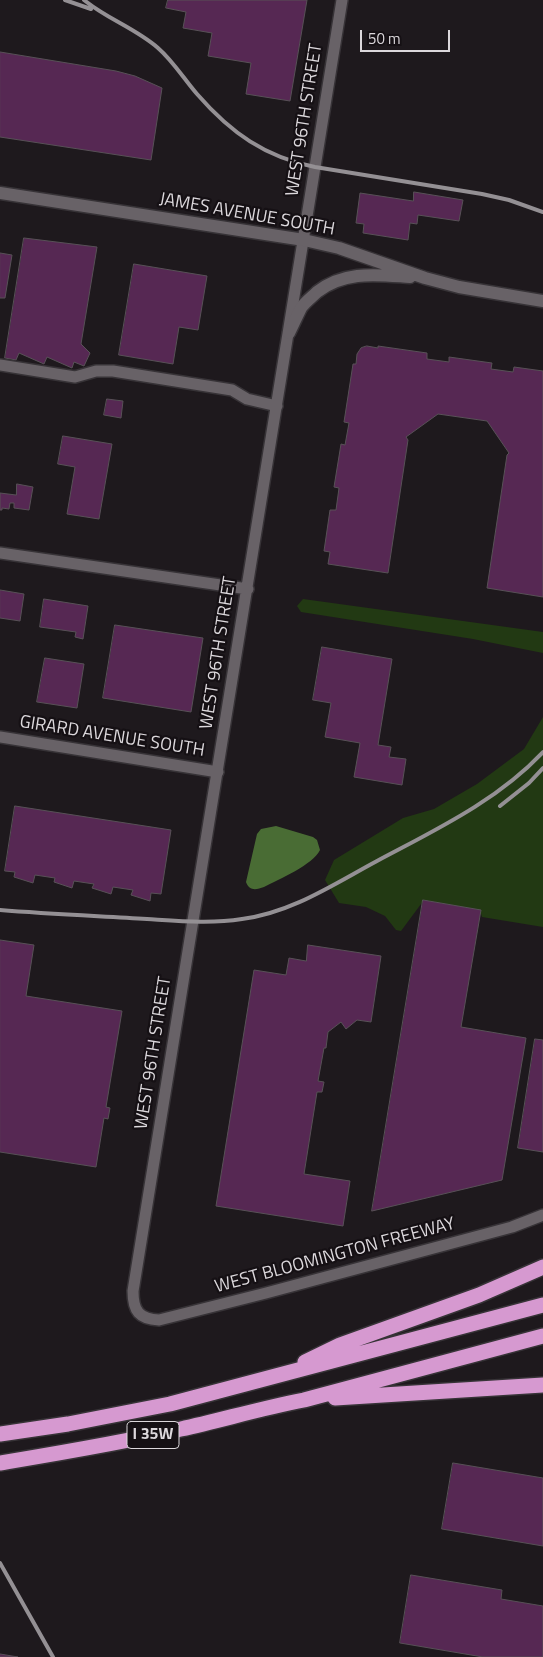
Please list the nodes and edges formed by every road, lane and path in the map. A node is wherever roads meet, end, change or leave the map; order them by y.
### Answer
1 (342, 0) edge
2 (0, 193) edge
3 (304, 240) junction
4 (425, 278) junction
5 (543, 301) edge
6 (289, 333) junction
7 (0, 365) edge
8 (277, 406) junction
9 (0, 553) edge
10 (248, 589) junction
11 (0, 737) edge
12 (218, 772) junction
13 (543, 1215) edge
14 (543, 1267) edge
15 (543, 1305) edge
16 (137, 1311) joint
17 (543, 1336) edge
18 (274, 1377) junction
19 (543, 1386) edge
20 (304, 1400) junction
21 (0, 1434) edge
22 (0, 1463) edge

1 - 3 street, WEST 96TH STREET
2 - 3 street, JAMES AVENUE SOUTH
3 - 4 street, JAMES AVENUE SOUTH
3 - 6 street, WEST 96TH STREET
4 - 5 street, JAMES AVENUE SOUTH
4 - 6 street
6 - 8 street, WEST 96TH STREET
7 - 8 street
8 - 10 street, WEST 96TH STREET
9 - 10 street
10 - 12 street, WEST 96TH STREET
11 - 12 street, GIRARD AVENUE SOUTH
12 - 16 street, WEST 96TH STREET
13 - 16 street, WEST BLOOMINGTON FREEWAY
14 - 18 highway
15 - 18 highway, I 35W
17 - 20 highway, I 35W
18 - 21 highway, I 35W
19 - 20 highway
20 - 22 highway, I 35W

